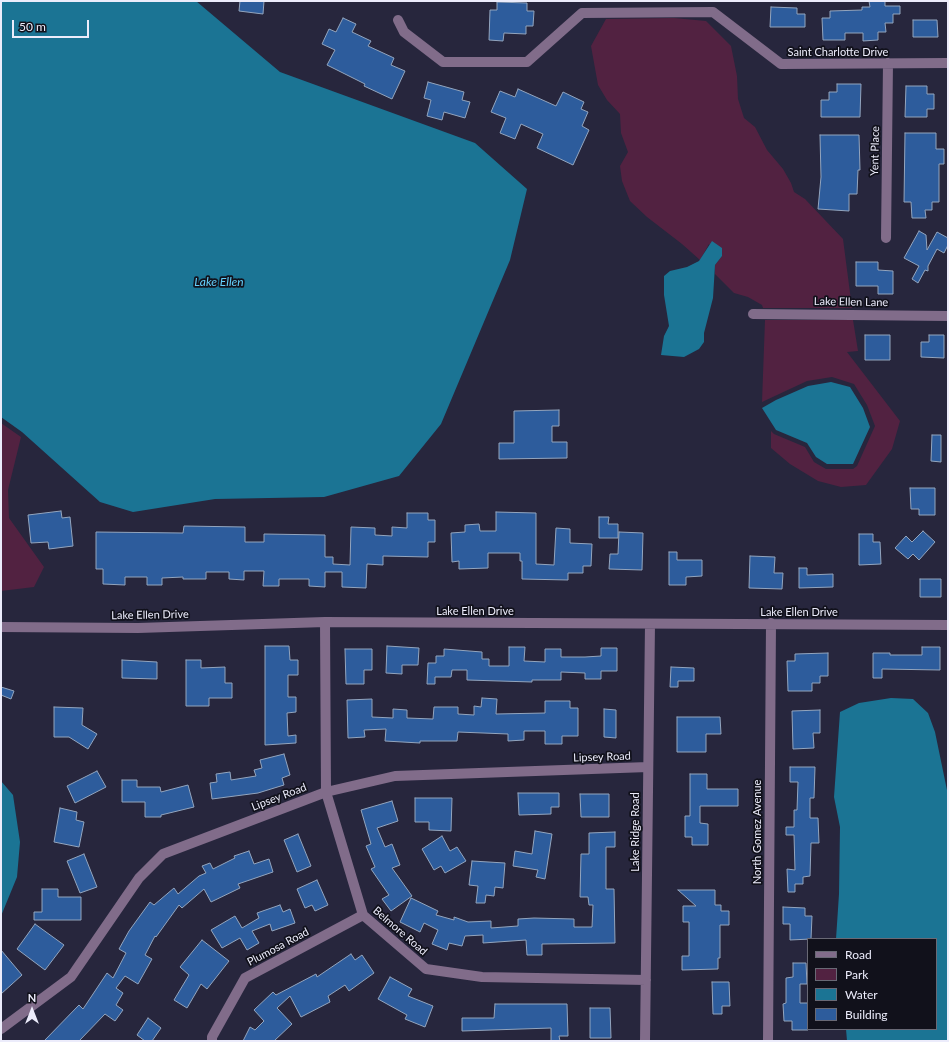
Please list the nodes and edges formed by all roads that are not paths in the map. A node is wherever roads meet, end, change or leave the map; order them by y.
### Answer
1 (398, 20) dead end
2 (948, 63) edge
3 (888, 64) junction
4 (886, 238) dead end
5 (753, 314) dead end
6 (948, 316) edge
7 (325, 622) junction
8 (650, 624) junction
9 (771, 624) junction
10 (948, 625) edge
11 (1, 627) edge
12 (648, 767) junction
13 (326, 792) junction
14 (363, 914) junction
15 (646, 980) junction
16 (1, 1029) edge
17 (212, 1041) edge
18 (644, 1041) edge
19 (768, 1041) edge

1 - 3 street, Saint Charlotte Drive
2 - 3 street, Saint Charlotte Drive
3 - 4 street, Yent Place
5 - 6 street, Lake Ellen Lane
7 - 8 street, Lake Ellen Drive
7 - 11 street, Lake Ellen Drive
7 - 13 street, Belmore Road
8 - 9 street, Lake Ellen Drive
8 - 12 street, Lake Ridge Road
9 - 10 street, Lake Ellen Drive
9 - 19 street, North Gomez Avenue
12 - 13 street, Lipsey Road
12 - 15 street, Lake Ridge Road
13 - 14 street, Belmore Road
13 - 16 street, Lipsey Road
14 - 15 street, Belmore Road
14 - 17 street, Plumosa Road
15 - 18 street, Lake Ridge Road

